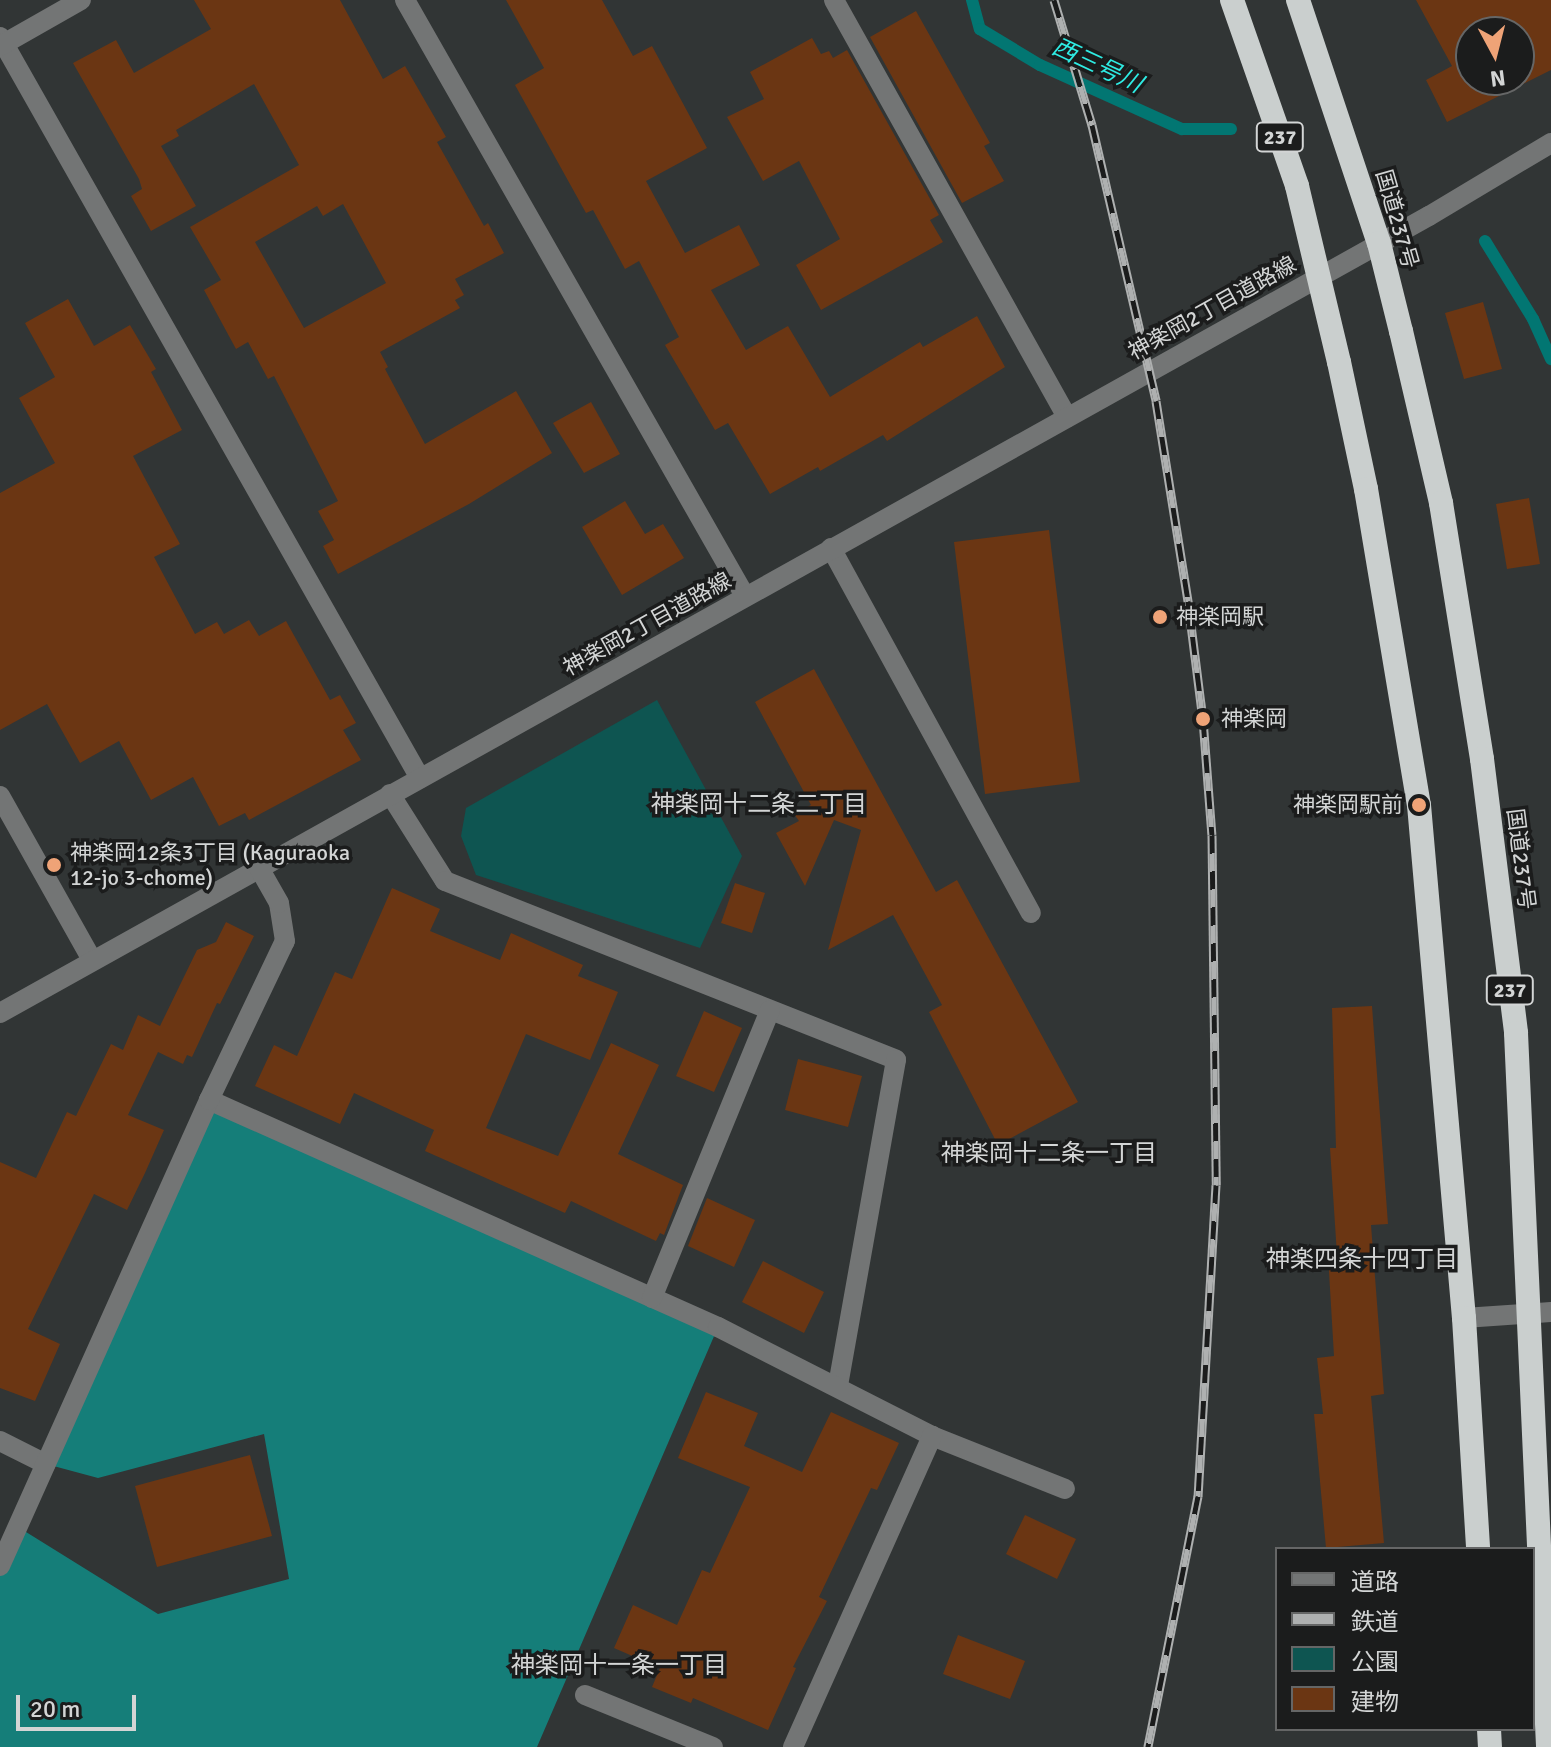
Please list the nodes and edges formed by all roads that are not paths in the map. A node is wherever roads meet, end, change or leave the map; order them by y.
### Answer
1 (81, 0) edge
2 (405, 0) edge
3 (834, 0) edge
4 (1232, 0) edge
5 (1298, 0) edge
6 (1, 42) edge
7 (1551, 143) edge
8 (1379, 243) junction
9 (1317, 277) junction
10 (1067, 417) junction
11 (831, 548) junction
12 (745, 596) junction
13 (420, 778) junction
14 (390, 794) junction
15 (0, 796) edge
16 (259, 868) junction
17 (1031, 913) dead end
18 (92, 960) junction
19 (770, 1010) junction
20 (0, 1013) edge
21 (209, 1100) junction
22 (652, 1298) junction
23 (1540, 1312) edge
24 (1464, 1318) junction
25 (838, 1387) junction
26 (932, 1436) junction
27 (0, 1441) edge
28 (46, 1464) junction
29 (1065, 1489) dead end
30 (1478, 1547) edge
31 (0, 1566) edge
32 (585, 1695) dead end
33 (713, 1747) edge
34 (793, 1747) edge
35 (1548, 1747) edge

1 - 6 street
2 - 12 street
3 - 10 street
4 - 9 highway, 237
5 - 8 highway, 国道237号 / 237
6 - 13 street
7 - 8 street, 神楽岡2丁目道路線
8 - 9 street, 神楽岡2丁目道路線
8 - 23 highway, 国道237号 / 237
9 - 10 street, 神楽岡2丁目道路線
9 - 24 highway, 237
10 - 11 street, 神楽岡2丁目道路線
11 - 12 street, 神楽岡2丁目道路線
11 - 17 street
12 - 13 street, 神楽岡2丁目道路線
13 - 14 street, 神楽岡2丁目道路線
14 - 16 street, 神楽岡2丁目道路線
14 - 19 street
15 - 18 street
16 - 18 street, 神楽岡2丁目道路線
16 - 21 street
18 - 20 street, 神楽岡2丁目道路線
19 - 22 street
19 - 25 street
21 - 22 street
21 - 28 street
22 - 25 street
23 - 24 street
23 - 35 highway, 国道237号 / 237
24 - 30 highway, 237
25 - 26 street
26 - 29 street
26 - 34 street
27 - 28 street
28 - 31 street
32 - 33 street

